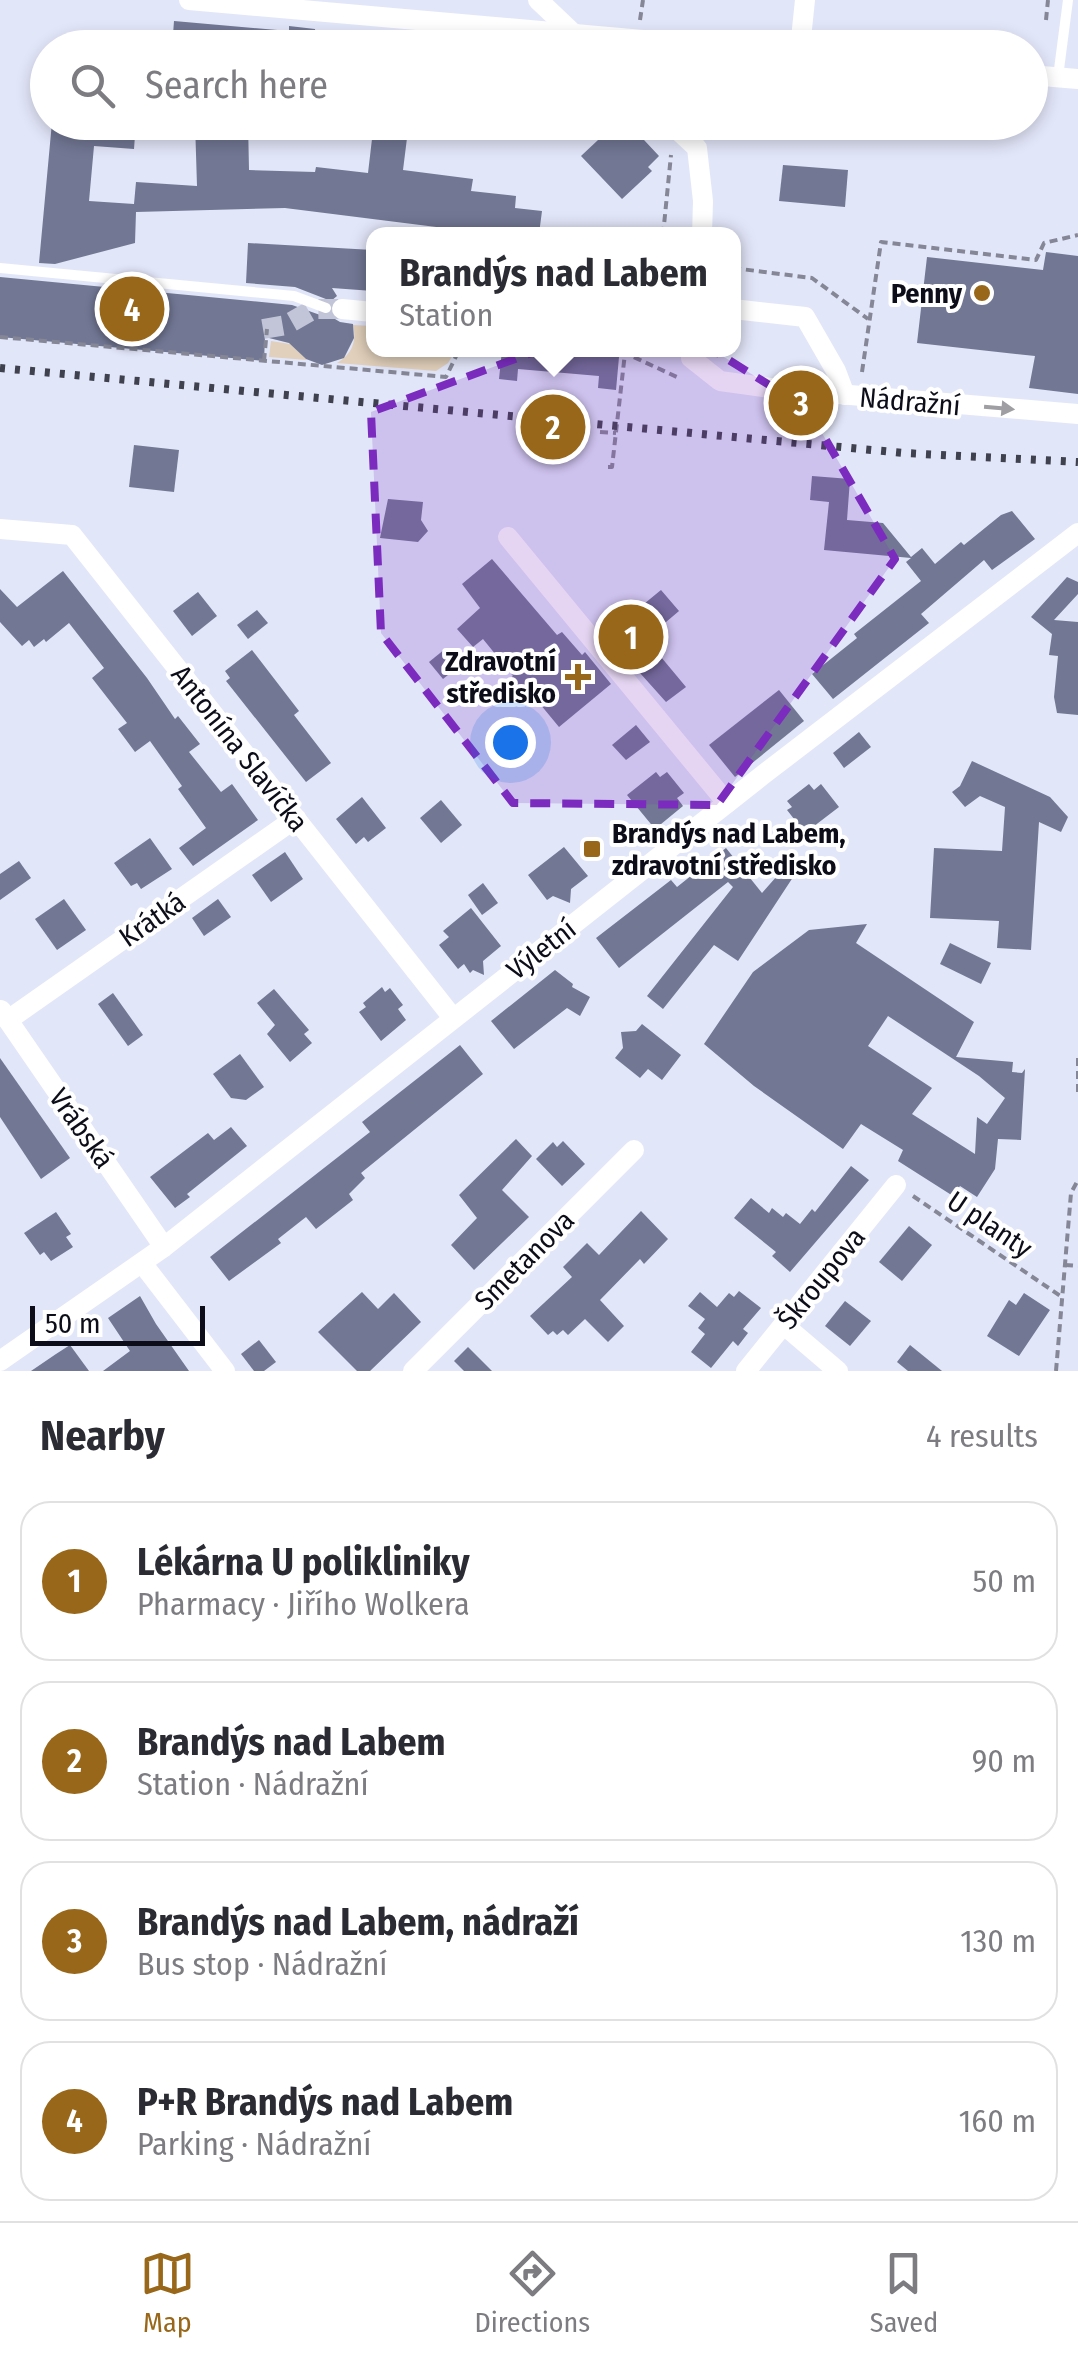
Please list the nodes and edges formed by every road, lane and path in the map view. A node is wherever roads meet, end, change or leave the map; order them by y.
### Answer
1 (188, 0) edge
2 (538, 0) edge
3 (642, 0) edge
4 (804, 0) edge
5 (1068, 0) edge
6 (640, 24) dead end
7 (512, 30) edge
8 (570, 30) edge
9 (802, 30) edge
10 (1068, 78) edge
11 (689, 140) edge
12 (672, 149) dead end
13 (663, 227) edge
14 (702, 227) edge
15 (1078, 235) edge
16 (0, 268) edge
17 (741, 269) edge
18 (334, 309) joint
19 (741, 309) edge
20 (366, 311) edge
21 (868, 319) junction
22 (267, 329) dead end
23 (0, 337) edge
24 (456, 357) edge
25 (624, 357) edge
26 (692, 357) edge
27 (264, 361) junction
28 (862, 372) dead end
29 (845, 395) junction
30 (1078, 414) edge
31 (600, 432) dead end
32 (616, 433) junction
33 (608, 466) dead end
34 (0, 529) edge
35 (1078, 533) edge
36 (508, 537) dead end
37 (727, 804) junction
38 (296, 818) junction
39 (4, 1015) edge
40 (454, 1018) junction
41 (1078, 1058) edge
42 (1078, 1092) edge
43 (634, 1150) dead end
44 (1078, 1180) edge
45 (896, 1185) joint
46 (164, 1247) junction
47 (142, 1263) junction
48 (1064, 1265) junction
49 (1078, 1266) edge
50 (1062, 1297) junction
51 (784, 1325) junction
52 (0, 1361) edge
53 (226, 1371) edge
54 (413, 1371) edge
55 (746, 1371) edge
56 (838, 1371) edge
57 (1056, 1371) edge

1 - 7 street
2 - 8 street
3 - 6 path
4 - 9 street
5 - 10 lane
11 - 14 street
12 - 13 path
15 - 21 path
16 - 18 lane
17 - 21 path
18 - 20 street
19 - 29 street
21 - 28 path
22 - 27 path
23 - 27 path
24 - 27 path
25 - 32 path
26 - 29 street, Nádražní
29 -> 30 street, Nádražní
31 - 32 path
32 - 33 path
34 - 38 street, Antonína Slavíčka
35 - 37 street, Výletní
36 - 37 street
37 - 40 street, Výletní
38 - 39 street, Krátká
38 - 40 street, Antonína Slavíčka
39 - 46 street, Vrábská
40 - 46 street, Výletní
41 - 42 path
43 - 54 street, Smetanova
44 - 48 path
45 - 50 path, U planty
45 - 51 street, Škroupova
46 - 47 street, Výletní
47 - 52 street, Výletní
47 - 53 street
48 - 49 path
48 - 50 path
50 - 57 path
51 - 55 street, Škroupova
51 - 56 street

